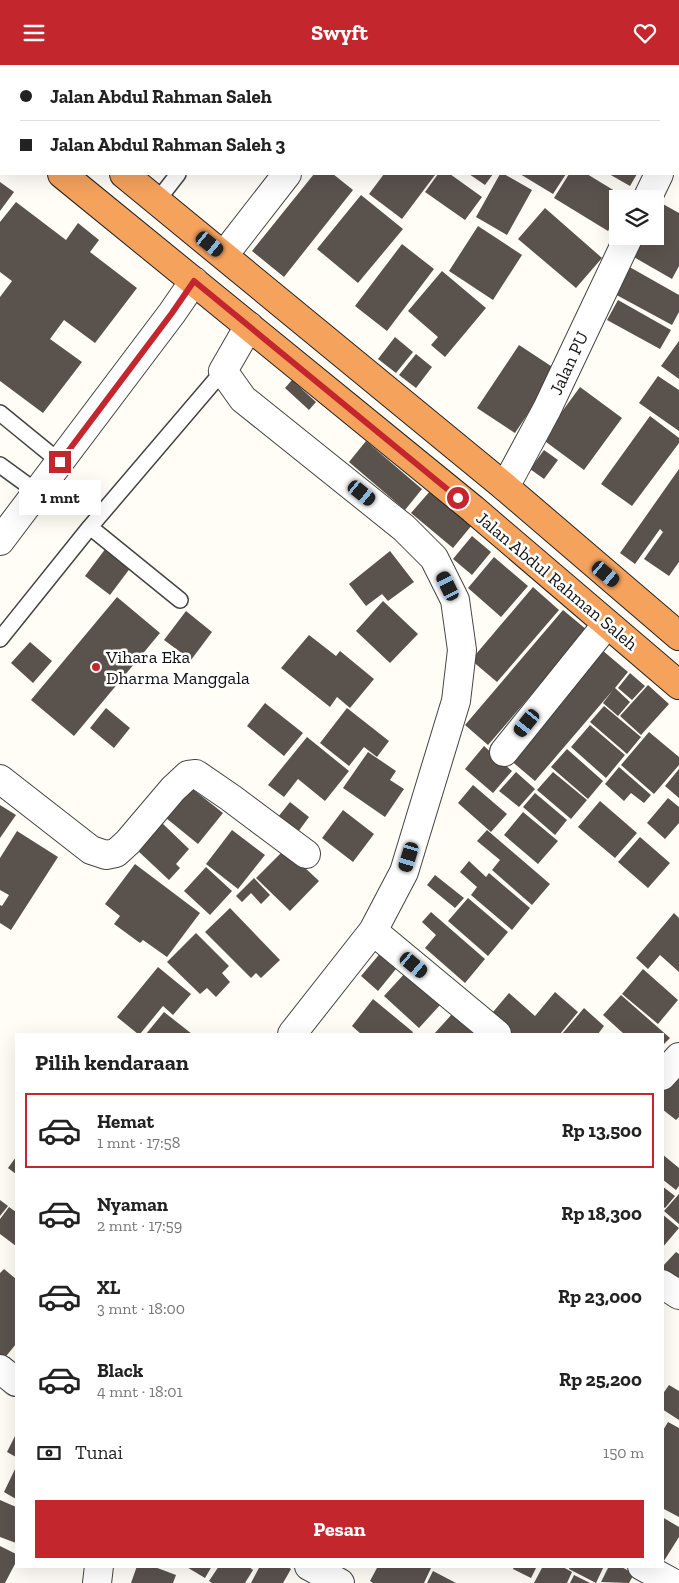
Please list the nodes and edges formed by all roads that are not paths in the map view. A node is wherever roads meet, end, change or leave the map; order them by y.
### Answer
1 (63, 175) edge
2 (125, 175) edge
3 (177, 175) edge
4 (286, 175) edge
5 (659, 175) edge
6 (651, 190) edge
7 (157, 201) junction
8 (625, 245) edge
9 (224, 255) junction
10 (194, 281) junction
11 (249, 326) junction
12 (223, 371) junction
13 (0, 413) edge
14 (419, 416) junction
15 (394, 446) junction
16 (60, 462) junction
17 (0, 465) edge
18 (505, 487) junction
19 (37, 492) junction
20 (90, 527) junction
21 (0, 541) edge
22 (180, 600) dead end
23 (607, 624) junction
24 (679, 637) edge
25 (0, 639) edge
26 (679, 685) edge
27 (504, 752) dead end
28 (0, 779) edge
29 (306, 854) dead end
30 (373, 931) junction
31 (293, 1033) edge
32 (496, 1033) edge
33 (679, 1057) edge
34 (664, 1075) edge
35 (664, 1285) edge
36 (679, 1295) edge
37 (0, 1369) edge
38 (15, 1381) edge
39 (99, 1568) edge
40 (313, 1568) edge
41 (348, 1568) edge
42 (646, 1568) edge
43 (97, 1583) edge
44 (339, 1583) edge
45 (673, 1583) edge

1 - 10 highway, Jalan Abdul Rahman Saleh
2 - 7 highway, Jalan Abdul Rahman Saleh
3 - 7 lane
4 - 9 street
5 - 6 street
7 - 9 highway, Jalan Abdul Rahman Saleh
8 - 18 street, Jalan PU
9 - 14 highway, Jalan Abdul Rahman Saleh
10 - 11 highway, Jalan Abdul Rahman Saleh
10 - 16 street
11 - 12 street
11 - 15 highway, Jalan Abdul Rahman Saleh
12 - 20 lane
12 - 30 street
13 - 16 lane
14 - 15 highway
14 - 18 highway, Jalan Abdul Rahman Saleh
15 - 23 highway, Jalan Abdul Rahman Saleh
16 - 19 street
17 - 19 lane
18 - 24 highway, Jalan Abdul Rahman Saleh
19 - 21 street
20 - 22 lane
20 - 25 lane
23 - 26 highway, Jalan Abdul Rahman Saleh
23 - 27 street
28 - 29 street
30 - 31 street
30 - 32 street
33 - 34 street
35 - 36 street
37 - 38 street
39 - 43 street
40 - 44 street
41 - 44 street
42 - 45 street

